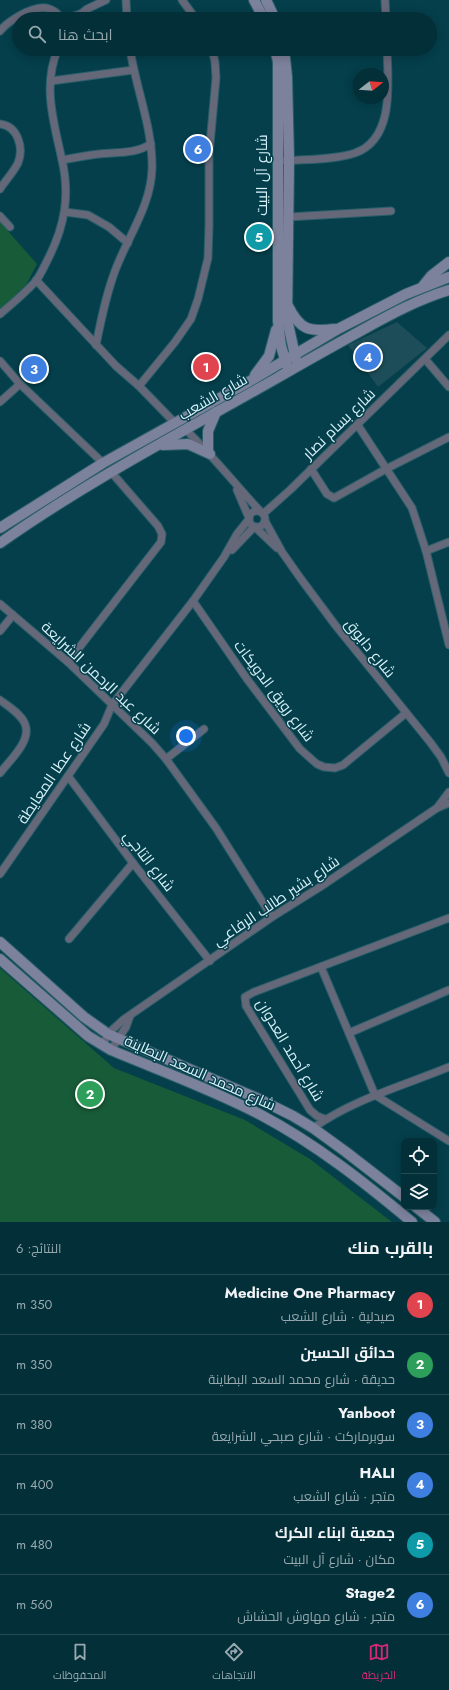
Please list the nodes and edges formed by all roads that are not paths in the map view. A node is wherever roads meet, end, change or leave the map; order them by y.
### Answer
1 (106, 0) edge
2 (126, 0) edge
3 (182, 0) edge
4 (254, 0) edge
5 (266, 0) edge
6 (385, 0) edge
7 (28, 12) edge
8 (53, 12) edge
9 (84, 12) edge
10 (127, 12) edge
11 (191, 12) edge
12 (260, 12) edge
13 (272, 12) edge
14 (386, 12) edge
15 (12, 20) edge
16 (0, 31) edge
17 (56, 56) edge
18 (131, 56) edge
19 (214, 56) edge
20 (276, 56) edge
21 (285, 56) edge
22 (387, 56) edge
23 (133, 70) junction
24 (51, 80) junction
25 (0, 124) edge
26 (151, 144) junction
27 (62, 160) junction
28 (289, 160) junction
29 (277, 161) junction
30 (0, 189) edge
31 (391, 211) dead end
32 (65, 212) junction
33 (0, 216) edge
34 (288, 217) junction
35 (10, 226) dead end
36 (128, 243) junction
37 (449, 262) edge
38 (449, 277) edge
39 (36, 280) junction
40 (423, 286) junction
41 (449, 290) edge
42 (287, 304) junction
43 (0, 314) edge
44 (278, 321) junction
45 (338, 329) junction
46 (449, 335) edge
47 (96, 345) junction
48 (294, 354) junction
49 (425, 359) junction
50 (285, 360) junction
51 (0, 362) edge
52 (298, 365) junction
53 (289, 371) junction
54 (20, 384) junction
55 (245, 384) junction
56 (139, 386) junction
57 (449, 387) edge
58 (0, 402) edge
59 (216, 412) junction
60 (174, 422) junction
61 (358, 424) junction
62 (186, 430) junction
63 (449, 437) edge
64 (158, 445) junction
65 (209, 452) junction
66 (103, 463) junction
67 (311, 469) junction
68 (386, 469) junction
69 (112, 473) junction
70 (235, 484) junction
71 (263, 515) junction
72 (249, 518) junction
73 (255, 527) junction
74 (0, 528) edge
75 (449, 542) edge
76 (0, 543) edge
77 (426, 551) junction
78 (282, 552) junction
79 (224, 557) junction
80 (193, 601) junction
81 (0, 604) edge
82 (13, 615) junction
83 (0, 631) edge
84 (449, 645) edge
85 (68, 662) junction
86 (0, 700) edge
87 (112, 705) junction
88 (406, 713) junction
89 (204, 729) dead end
90 (441, 757) junction
91 (166, 759) junction
92 (449, 763) edge
93 (0, 773) edge
94 (449, 773) edge
95 (68, 776) junction
96 (449, 792) edge
97 (449, 803) edge
98 (437, 808) junction
99 (133, 863) junction
100 (0, 874) edge
101 (272, 917) junction
102 (449, 918) edge
103 (69, 939) dead end
104 (0, 942) edge
105 (0, 959) edge
106 (210, 961) junction
107 (321, 967) junction
108 (449, 990) edge
109 (130, 1016) junction
110 (349, 1033) junction
111 (108, 1034) junction
112 (118, 1040) junction
113 (102, 1044) junction
114 (111, 1050) junction
115 (449, 1067) edge
116 (375, 1095) junction
117 (325, 1119) junction
118 (313, 1128) junction
119 (449, 1141) edge
120 (401, 1196) edge
121 (420, 1210) edge
122 (412, 1222) edge
123 (435, 1222) edge

1 - 9 street
2 - 10 street
3 - 11 street
4 - 12 street
5 - 13 street
6 - 14 street
7 - 8 street
15 - 16 street
17 - 24 street
18 - 23 street
19 - 56 street
20 - 29 street, شارع آل البيت
21 - 28 street, شارع آل البيت
22 - 28 street
23 - 24 street
23 - 26 street
24 - 27 street
25 - 30 street
26 - 27 street
26 - 36 street
27 - 32 street
28 - 29 street
28 - 34 street, شارع آل البيت
29 - 44 street, شارع آل البيت
31 - 34 street
32 - 36 street
32 - 39 street
33 - 35 street
34 - 42 street, شارع آل البيت
36 - 47 street
37 - 40 street
38 - 40 street, شارع الشعب
39 - 43 street
39 - 47 street
40 - 45 street, شارع الشعب
41 - 52 street, شارع الشعب
42 - 45 street
42 - 48 street, شارع آل البيت
44 - 50 street, شارع آل البيت
44 - 55 street
45 - 48 street, شارع الشعب
46 - 49 street, شارع بسام نصار
47 - 56 street
48 - 50 street, شارع الشعب
48 - 52 street, شارع آل البيت
49 - 57 street
49 - 61 street, شارع بسام نصار
50 - 53 street, شارع آل البيت
50 - 55 street, شارع الشعب
51 - 54 street
52 - 53 street, شارع الشعب
53 - 59 street, شارع الشعب
54 - 58 street
54 - 66 street
55 - 60 street, شارع الشعب
56 - 60 street
59 - 62 street, شارع الشعب
59 - 65 street
60 - 66 street, شارع الشعب
61 - 67 street, شارع بسام نصار
61 - 68 street
62 - 64 street, شارع الشعب
62 - 65 street, شارع دابوق
63 - 68 street
64 - 65 street
64 - 69 street, شارع الشعب
65 - 70 street, شارع دابوق
66 - 74 street, شارع الشعب
67 - 68 street
67 - 71 street, شارع بسام نصار
68 - 77 street
69 - 76 street, شارع الشعب
69 - 85 street
70 - 71 street, شارع دابوق
70 - 72 street, شارع دابوق
71 - 72 street
71 - 73 street
71 - 78 street, شارع دابوق
72 - 73 street
72 - 79 street
73 - 78 street, شارع دابوق
73 - 79 street
75 - 77 street
77 - 84 street
78 - 88 street, شارع دابوق
79 - 80 street
80 - 87 street
80 - 88 street, شارع رويق الدويكات
81 - 82 street, شارع عبد الرحمن الشرايعة
82 - 83 street
82 - 85 street, شارع عبد الرحمن الشرايعة
85 - 87 street, شارع عبد الرحمن الشرايعة
86 - 93 street
87 - 91 street, شارع عبد الرحمن الشرايعة
87 - 95 street, شارع عطا المعايطة
88 - 90 street, شارع دابوق
89 - 91 street
90 - 92 street, شارع دابوق
90 - 94 street, شارع دابوق
91 - 101 street, شارع عبد الرحمن الشرايعة
95 - 99 street, شارع التاجي
95 - 100 street, شارع عطا المعايطة
96 - 98 street, شارع بشير طالب الرفاعي
97 - 98 street, شارع بشير طالب الرفاعي
98 - 101 street, شارع بشير طالب الرفاعي
99 - 103 street
99 - 106 street, شارع التاجي
101 - 106 street, شارع بشير طالب الرفاعي
102 - 107 street
104 - 111 street, شارع محمد السعد البطاينة
105 - 113 street, شارع محمد السعد البطاينة
106 - 109 street, شارع بشير طالب الرفاعي
107 - 110 street
107 - 117 street, شارع أحمد العدوان
108 - 110 street
109 - 111 street, شارع بشير طالب الرفاعي
109 - 112 street, شارع بشير طالب الرفاعي
110 - 116 street
111 - 112 street, شارع محمد السعد البطاينة
111 - 113 street, شارع بشير طالب الرفاعي
112 - 114 street, شارع بشير طالب الرفاعي
112 - 118 street, شارع محمد السعد البطاينة
113 - 114 street, شارع محمد السعد البطاينة
114 - 122 street, شارع محمد السعد البطاينة
115 - 116 street, شارع أحمد العدوان
116 - 117 street, شارع أحمد العدوان
116 - 119 street
117 - 118 street, شارع أحمد العدوان
118 - 120 street, شارع محمد السعد البطاينة
121 - 123 street

